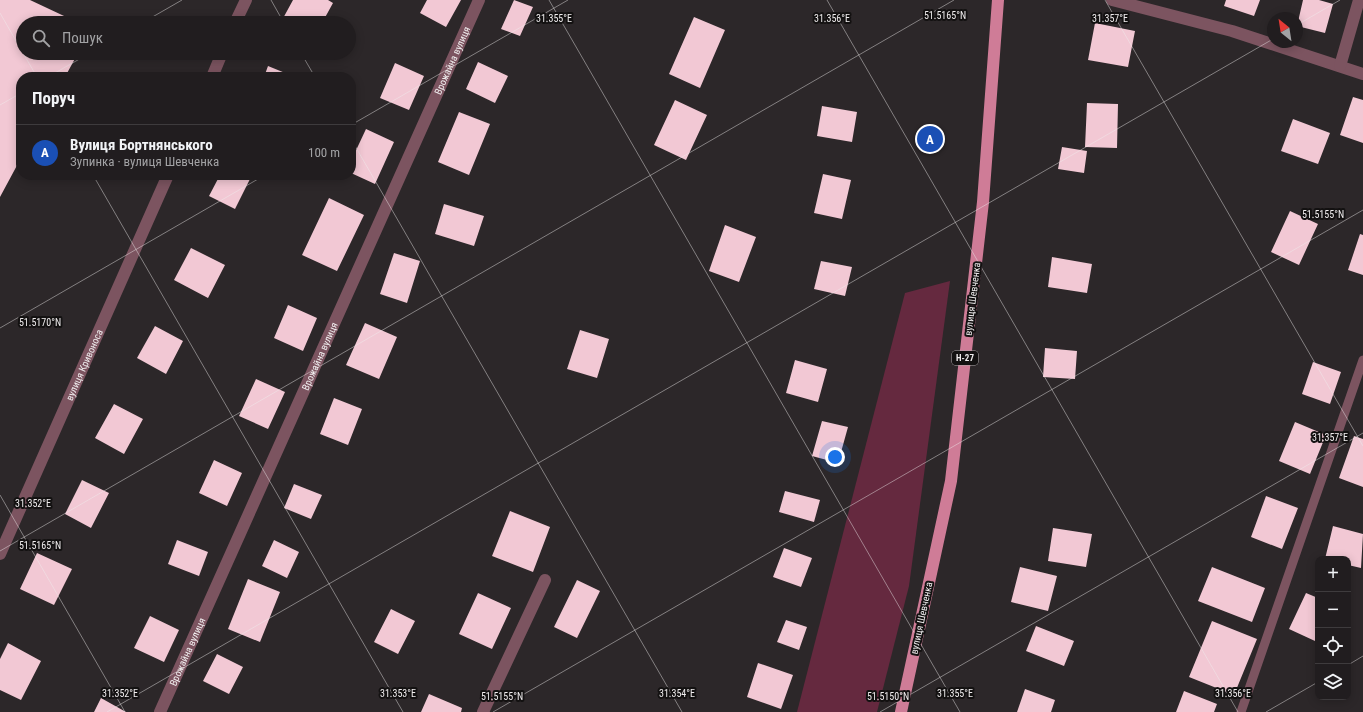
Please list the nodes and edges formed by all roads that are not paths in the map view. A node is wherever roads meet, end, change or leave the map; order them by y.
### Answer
1 (246, 0) edge
2 (479, 0) edge
3 (998, 0) edge
4 (1112, 0) edge
5 (1358, 0) edge
6 (238, 16) edge
7 (219, 60) edge
8 (1340, 66) junction
9 (214, 72) edge
10 (1363, 74) edge
11 (166, 180) edge
12 (1363, 360) edge
13 (0, 554) edge
14 (545, 580) dead end
15 (160, 712) edge
16 (483, 712) edge
17 (901, 712) edge
18 (1241, 712) edge

1 - 6 street
2 - 15 street, Врожайна вулиця
3 - 17 main road, вулиця Шевченка / Н-27
4 - 8 street
5 - 8 street
7 - 9 street
8 - 10 street
11 - 13 street, вулиця Кривоноса
12 - 18 lane
14 - 16 street

